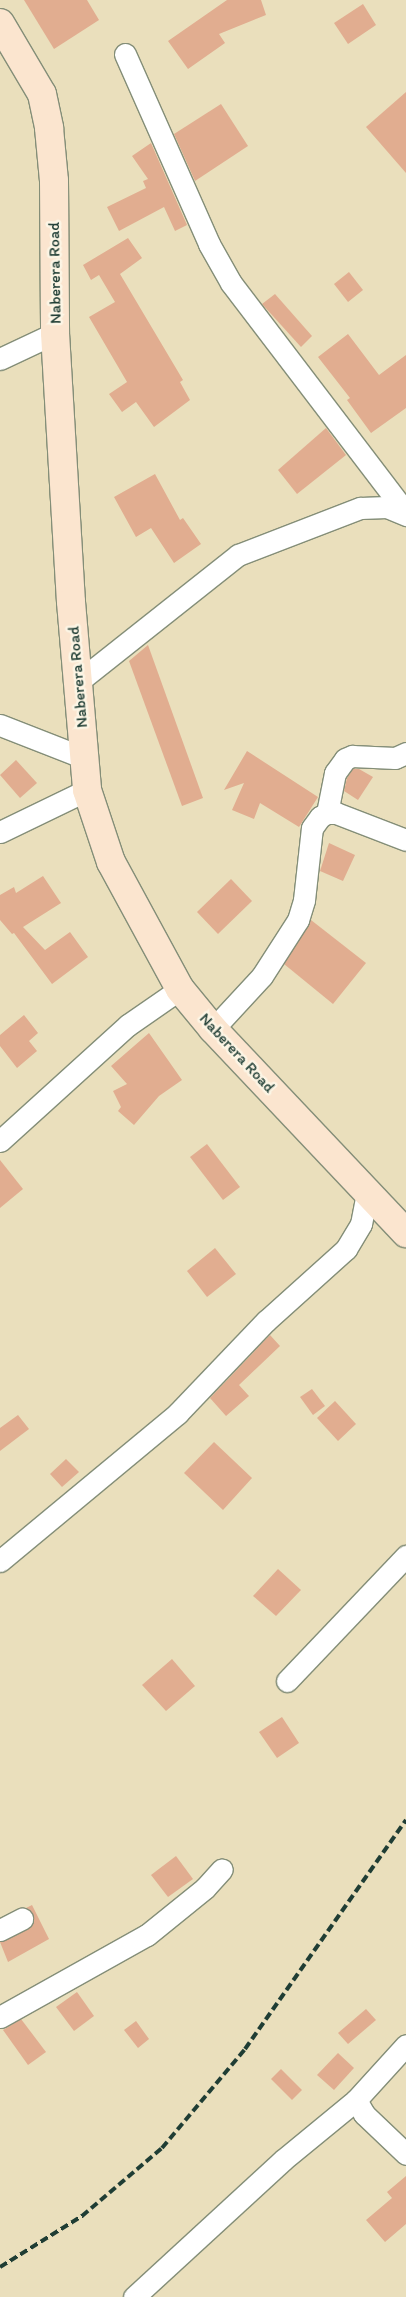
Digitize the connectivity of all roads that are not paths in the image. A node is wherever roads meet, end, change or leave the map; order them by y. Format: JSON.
{"nodes":[{"id":1,"x":0,"y":23,"type":"edge"},
{"id":2,"x":125,"y":54,"type":"dead end"},
{"id":3,"x":55,"y":333,"type":"junction"},
{"id":4,"x":0,"y":358,"type":"edge"},
{"id":5,"x":406,"y":514,"type":"edge"},
{"id":6,"x":79,"y":681,"type":"junction"},
{"id":7,"x":0,"y":725,"type":"edge"},
{"id":8,"x":406,"y":753,"type":"edge"},
{"id":9,"x":84,"y":758,"type":"junction"},
{"id":10,"x":87,"y":790,"type":"junction"},
{"id":11,"x":327,"y":812,"type":"junction"},
{"id":12,"x":0,"y":832,"type":"edge"},
{"id":13,"x":406,"y":840,"type":"edge"},
{"id":14,"x":180,"y":989,"type":"junction"},
{"id":15,"x":213,"y":1029,"type":"junction"},
{"id":16,"x":0,"y":1140,"type":"edge"},
{"id":17,"x":367,"y":1194,"type":"junction"},
{"id":18,"x":406,"y":1233,"type":"edge"},
{"id":19,"x":406,"y":1556,"type":"edge"},
{"id":20,"x":0,"y":1560,"type":"edge"},
{"id":21,"x":287,"y":1681,"type":"dead end"},
{"id":22,"x":222,"y":1869,"type":"dead end"},
{"id":23,"x":22,"y":1919,"type":"dead end"},
{"id":24,"x":0,"y":1930,"type":"edge"},
{"id":25,"x":0,"y":2017,"type":"edge"},
{"id":26,"x":406,"y":2045,"type":"edge"},
{"id":27,"x":356,"y":2100,"type":"junction"},
{"id":28,"x":406,"y":2154,"type":"edge"},
{"id":29,"x":134,"y":2297,"type":"edge"}],
"edges":[{"from":1,"to":3,"type":"street","name":"Naberera Road"},
{"from":2,"to":5,"type":"street"},
{"from":3,"to":4,"type":"street"},
{"from":3,"to":6,"type":"street","name":"Naberera Road"},
{"from":5,"to":6,"type":"street"},
{"from":6,"to":9,"type":"street","name":"Naberera Road"},
{"from":7,"to":9,"type":"street"},
{"from":8,"to":11,"type":"street"},
{"from":9,"to":10,"type":"street","name":"Naberera Road"},
{"from":10,"to":12,"type":"street"},
{"from":10,"to":14,"type":"street","name":"Naberera Road"},
{"from":11,"to":13,"type":"street"},
{"from":11,"to":15,"type":"street"},
{"from":14,"to":15,"type":"street","name":"Naberera Road"},
{"from":14,"to":16,"type":"street"},
{"from":15,"to":17,"type":"street","name":"Naberera Road"},
{"from":17,"to":18,"type":"street","name":"Naberera Road"},
{"from":17,"to":20,"type":"street"},
{"from":19,"to":21,"type":"street"},
{"from":22,"to":25,"type":"street"},
{"from":23,"to":24,"type":"street"},
{"from":26,"to":27,"type":"street"},
{"from":27,"to":28,"type":"street"},
{"from":27,"to":29,"type":"street"}]}
